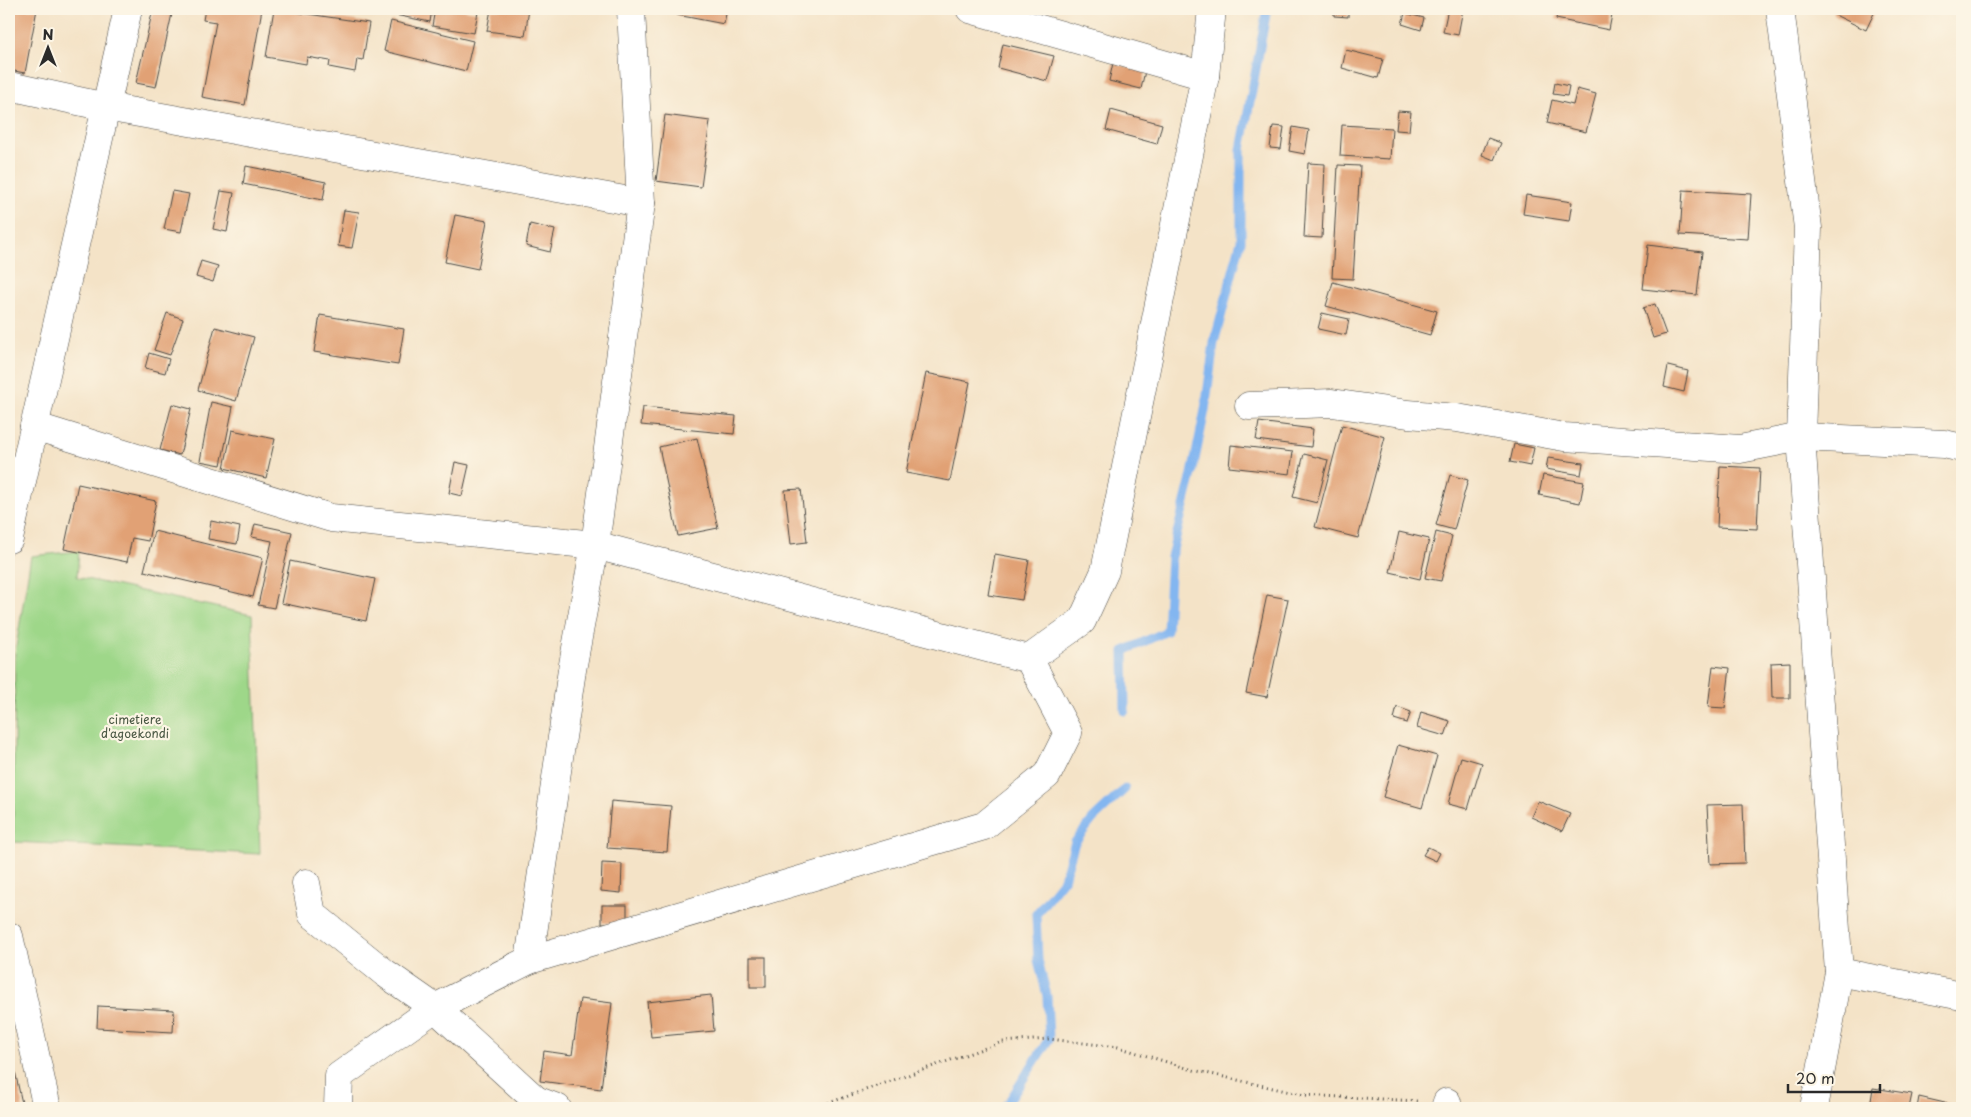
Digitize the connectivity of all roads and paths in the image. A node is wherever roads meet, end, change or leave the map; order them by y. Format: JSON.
{"nodes":[{"id":1,"x":128,"y":9,"type":"edge"},
{"id":2,"x":631,"y":9,"type":"edge"},
{"id":3,"x":970,"y":9,"type":"edge"},
{"id":4,"x":1212,"y":9,"type":"edge"},
{"id":5,"x":1780,"y":9,"type":"edge"},
{"id":6,"x":1205,"y":76,"type":"junction"},
{"id":7,"x":9,"y":86,"type":"edge"},
{"id":8,"x":106,"y":107,"type":"junction"},
{"id":9,"x":641,"y":204,"type":"junction"},
{"id":10,"x":1249,"y":406,"type":"dead end"},
{"id":11,"x":34,"y":426,"type":"junction"},
{"id":12,"x":1801,"y":437,"type":"junction"},
{"id":13,"x":1962,"y":448,"type":"edge"},
{"id":14,"x":9,"y":539,"type":"edge"},
{"id":15,"x":595,"y":545,"type":"junction"},
{"id":16,"x":1029,"y":658,"type":"junction"},
{"id":17,"x":306,"y":884,"type":"dead end"},
{"id":18,"x":9,"y":936,"type":"edge"},
{"id":19,"x":529,"y":960,"type":"junction"},
{"id":20,"x":1839,"y":972,"type":"junction"},
{"id":21,"x":1962,"y":996,"type":"edge"},
{"id":22,"x":435,"y":1008,"type":"junction"},
{"id":23,"x":1446,"y":1105,"type":"edge"},
{"id":24,"x":543,"y":1106,"type":"edge"},
{"id":25,"x":47,"y":1108,"type":"edge"},
{"id":26,"x":338,"y":1108,"type":"edge"},
{"id":27,"x":814,"y":1108,"type":"edge"},
{"id":28,"x":1814,"y":1108,"type":"edge"}],
"edges":[{"from":1,"to":8,"type":"street"},
{"from":2,"to":9,"type":"street"},
{"from":3,"to":6,"type":"street"},
{"from":4,"to":6,"type":"street"},
{"from":5,"to":12,"type":"street"},
{"from":6,"to":16,"type":"street"},
{"from":7,"to":8,"type":"street"},
{"from":8,"to":9,"type":"street"},
{"from":8,"to":11,"type":"street"},
{"from":9,"to":15,"type":"street"},
{"from":10,"to":12,"type":"street"},
{"from":11,"to":14,"type":"street"},
{"from":11,"to":15,"type":"street"},
{"from":12,"to":13,"type":"street"},
{"from":12,"to":20,"type":"street"},
{"from":15,"to":16,"type":"street"},
{"from":15,"to":19,"type":"street"},
{"from":16,"to":19,"type":"street"},
{"from":17,"to":22,"type":"street"},
{"from":18,"to":25,"type":"street"},
{"from":19,"to":22,"type":"street"},
{"from":20,"to":21,"type":"street"},
{"from":20,"to":28,"type":"street"},
{"from":22,"to":24,"type":"street"},
{"from":22,"to":26,"type":"street"},
{"from":23,"to":27,"type":"path"}]}
